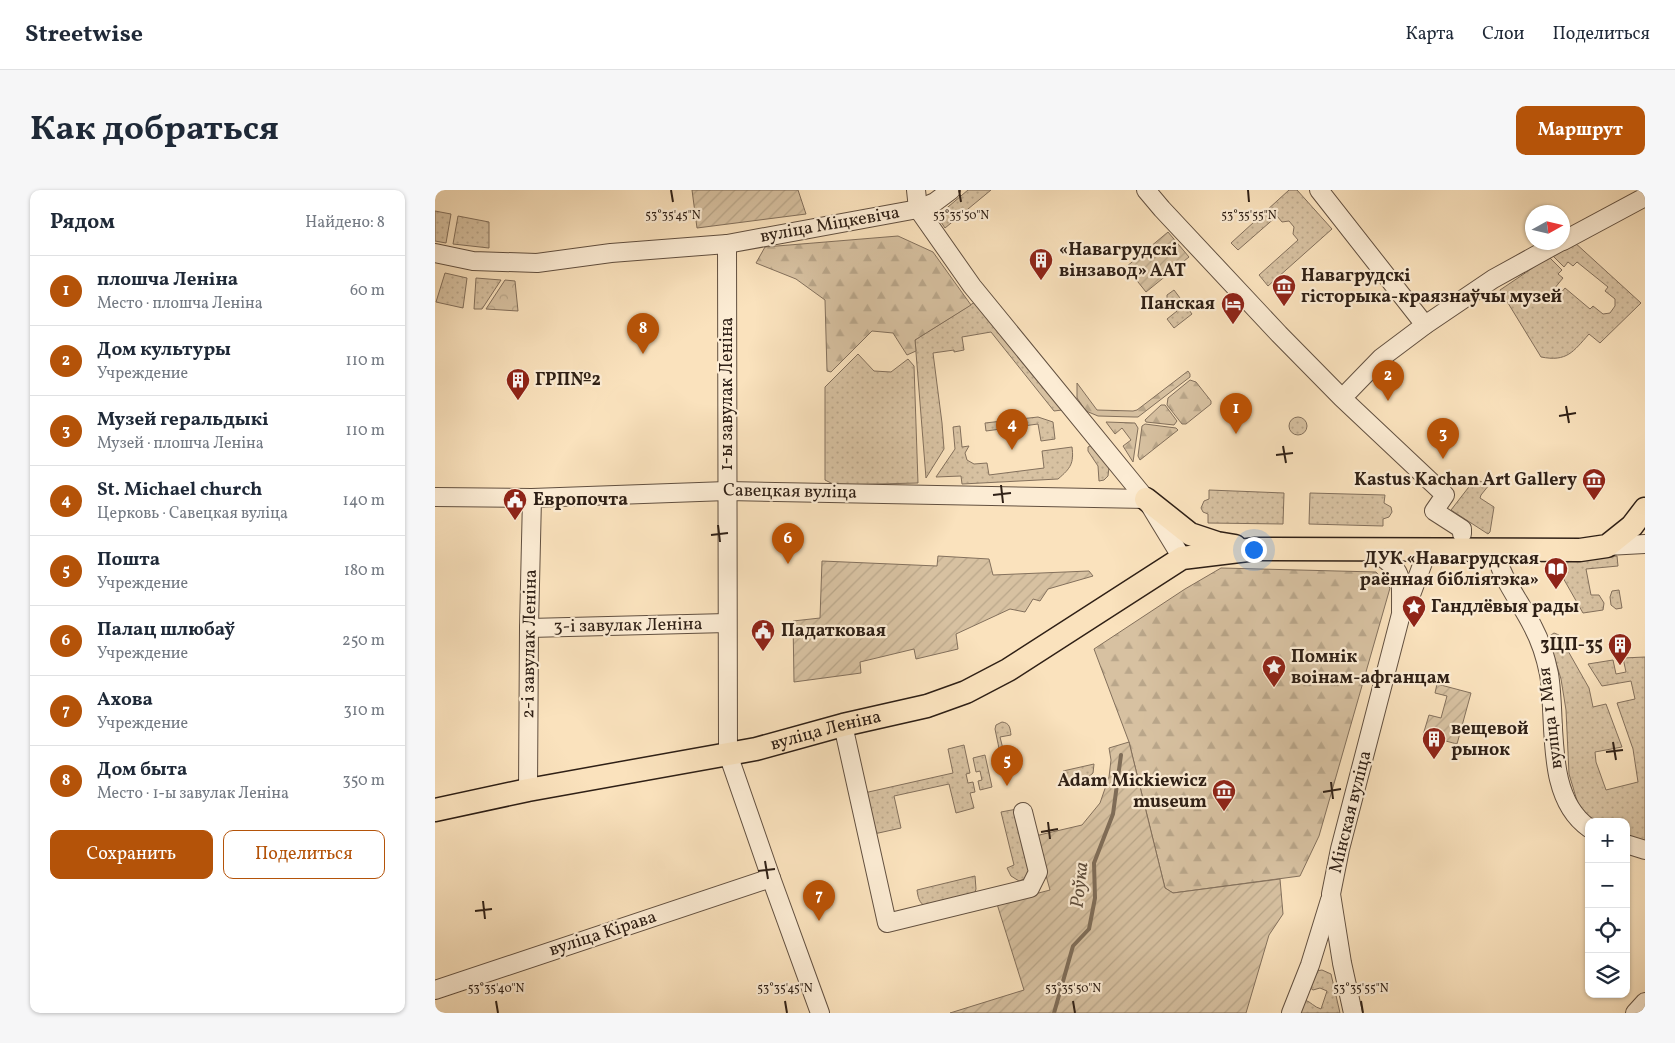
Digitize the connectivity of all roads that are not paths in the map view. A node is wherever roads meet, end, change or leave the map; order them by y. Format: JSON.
{"nodes":[{"id":1,"x":916,"y":190,"type":"edge"},
{"id":2,"x":951,"y":190,"type":"edge"},
{"id":3,"x":1146,"y":190,"type":"edge"},
{"id":4,"x":1326,"y":193,"type":"edge"},
{"id":5,"x":1645,"y":197,"type":"edge"},
{"id":6,"x":918,"y":209,"type":"junction"},
{"id":7,"x":1570,"y":237,"type":"edge"},
{"id":8,"x":727,"y":244,"type":"junction"},
{"id":9,"x":1546,"y":250,"type":"edge"},
{"id":10,"x":435,"y":253,"type":"edge"},
{"id":11,"x":1425,"y":325,"type":"junction"},
{"id":12,"x":1349,"y":391,"type":"dead end"},
{"id":13,"x":727,"y":491,"type":"junction"},
{"id":14,"x":435,"y":497,"type":"edge"},
{"id":15,"x":532,"y":498,"type":"junction"},
{"id":16,"x":1146,"y":499,"type":"junction"},
{"id":17,"x":1645,"y":509,"type":"edge"},
{"id":18,"x":1462,"y":534,"type":"dead end"},
{"id":19,"x":1645,"y":544,"type":"edge"},
{"id":20,"x":1607,"y":546,"type":"junction"},
{"id":21,"x":1256,"y":549,"type":"junction"},
{"id":22,"x":1428,"y":549,"type":"junction"},
{"id":23,"x":1371,"y":550,"type":"junction"},
{"id":24,"x":1495,"y":550,"type":"junction"},
{"id":25,"x":1181,"y":558,"type":"junction"},
{"id":26,"x":1401,"y":614,"type":"junction"},
{"id":27,"x":727,"y":624,"type":"junction"},
{"id":28,"x":529,"y":628,"type":"junction"},
{"id":29,"x":843,"y":725,"type":"junction"},
{"id":30,"x":729,"y":754,"type":"junction"},
{"id":31,"x":528,"y":790,"type":"junction"},
{"id":32,"x":435,"y":810,"type":"edge"},
{"id":33,"x":1023,"y":812,"type":"dead end"},
{"id":34,"x":1585,"y":825,"type":"edge"},
{"id":35,"x":1630,"y":845,"type":"edge"},
{"id":36,"x":1645,"y":850,"type":"edge"},
{"id":37,"x":771,"y":878,"type":"junction"},
{"id":38,"x":1331,"y":894,"type":"junction"},
{"id":39,"x":1342,"y":963,"type":"junction"},
{"id":40,"x":1310,"y":965,"type":"junction"},
{"id":41,"x":435,"y":990,"type":"edge"},
{"id":42,"x":1645,"y":1002,"type":"edge"},
{"id":43,"x":820,"y":1013,"type":"edge"},
{"id":44,"x":1291,"y":1013,"type":"edge"},
{"id":45,"x":1353,"y":1013,"type":"edge"},
{"id":46,"x":1635,"y":1013,"type":"edge"}],
"edges":[{"from":1,"to":6,"type":"street"},
{"from":2,"to":6,"type":"street"},
{"from":3,"to":18,"type":"street"},
{"from":4,"to":11,"type":"street"},
{"from":5,"to":7,"type":"street"},
{"from":6,"to":8,"type":"street","name":"вуліца Міцкевіча"},
{"from":6,"to":16,"type":"street","name":"вуліца Міцкевіча"},
{"from":8,"to":10,"type":"street","name":"вуліца Міцкевіча"},
{"from":8,"to":13,"type":"street","name":"1-ы завулак Леніна"},
{"from":9,"to":11,"type":"street"},
{"from":11,"to":12,"type":"street"},
{"from":13,"to":15,"type":"street","name":"Савецкая вуліца"},
{"from":13,"to":16,"type":"street","name":"Савецкая вуліца"},
{"from":13,"to":27,"type":"street","name":"1-ы завулак Леніна"},
{"from":14,"to":15,"type":"street","name":"Савецкая вуліца"},
{"from":15,"to":28,"type":"street","name":"2-і завулак Леніна"},
{"from":16,"to":21,"type":"main road"},
{"from":16,"to":25,"type":"street"},
{"from":17,"to":20,"type":"main road"},
{"from":19,"to":20,"type":"street"},
{"from":20,"to":24,"type":"main road","name":"вуліца Леніна"},
{"from":21,"to":23,"type":"main road","name":"вуліца Леніна"},
{"from":21,"to":25,"type":"main road","name":"вуліца Леніна"},
{"from":22,"to":23,"type":"main road","name":"вуліца Леніна"},
{"from":22,"to":24,"type":"main road","name":"вуліца Леніна"},
{"from":22,"to":26,"type":"street","name":"Мінская вуліца"},
{"from":23,"to":26,"type":"street","name":"Мінская вуліца"},
{"from":24,"to":34,"type":"street","name":"вуліца 1 Мая"},
{"from":25,"to":29,"type":"main road","name":"вуліца Леніна"},
{"from":26,"to":38,"type":"street","name":"Мінская вуліца"},
{"from":27,"to":28,"type":"street","name":"3-і завулак Леніна"},
{"from":27,"to":30,"type":"street","name":"1-ы завулак Леніна"},
{"from":28,"to":31,"type":"street","name":"2-і завулак Леніна"},
{"from":29,"to":30,"type":"main road","name":"вуліца Леніна"},
{"from":29,"to":33,"type":"street"},
{"from":30,"to":31,"type":"main road","name":"вуліца Леніна"},
{"from":30,"to":37,"type":"street","name":"1-ы завулак Леніна"},
{"from":31,"to":32,"type":"main road","name":"вуліца Леніна"},
{"from":35,"to":36,"type":"street"},
{"from":37,"to":41,"type":"street","name":"вуліца Кірава"},
{"from":37,"to":43,"type":"street","name":"1-ы завулак Леніна"},
{"from":38,"to":39,"type":"street","name":"Мінская вуліца"},
{"from":38,"to":40,"type":"street"},
{"from":39,"to":40,"type":"street"},
{"from":39,"to":45,"type":"street","name":"Мінская вуліца"},
{"from":40,"to":44,"type":"street"},
{"from":42,"to":46,"type":"street"}]}
